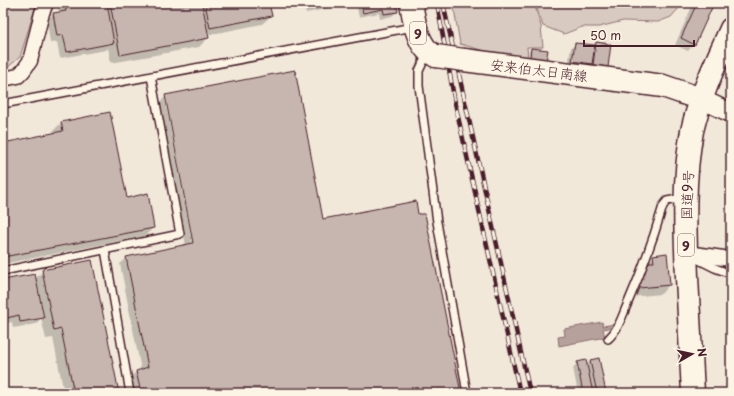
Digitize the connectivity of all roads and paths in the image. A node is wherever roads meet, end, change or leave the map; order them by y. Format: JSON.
{"nodes":[{"id":1,"x":46,"y":3,"type":"edge"},
{"id":2,"x":411,"y":3,"type":"edge"},
{"id":3,"x":415,"y":26,"type":"junction"},
{"id":4,"x":731,"y":29,"type":"edge"},
{"id":5,"x":432,"y":54,"type":"junction"},
{"id":6,"x":151,"y":76,"type":"junction"},
{"id":7,"x":3,"y":79,"type":"edge"},
{"id":8,"x":701,"y":99,"type":"junction"},
{"id":9,"x":3,"y":104,"type":"edge"},
{"id":10,"x":731,"y":113,"type":"edge"},
{"id":11,"x":685,"y":198,"type":"junction"},
{"id":12,"x":105,"y":250,"type":"junction"},
{"id":13,"x":686,"y":253,"type":"junction"},
{"id":14,"x":731,"y":260,"type":"edge"},
{"id":15,"x":3,"y":271,"type":"edge"},
{"id":16,"x":731,"y":274,"type":"edge"},
{"id":17,"x":608,"y":340,"type":"dead end"},
{"id":18,"x":130,"y":393,"type":"edge"},
{"id":19,"x":467,"y":393,"type":"edge"},
{"id":20,"x":693,"y":393,"type":"edge"}],
"edges":[{"from":1,"to":7,"type":"street"},
{"from":2,"to":3,"type":"main road","number":"9"},
{"from":3,"to":5,"type":"main road","number":"9"},
{"from":3,"to":6,"type":"lane"},
{"from":4,"to":8,"type":"main road","name":"国道9号","number":"9"},
{"from":5,"to":8,"type":"main road","name":"安来伯太日南線","number":"9","bridge":true},
{"from":5,"to":19,"type":"lane"},
{"from":6,"to":9,"type":"lane"},
{"from":6,"to":12,"type":"lane"},
{"from":8,"to":10,"type":"street"},
{"from":8,"to":11,"type":"main road","name":"国道9号","number":"9"},
{"from":11,"to":13,"type":"main road","name":"国道9号","number":"9"},
{"from":11,"to":17,"type":"lane"},
{"from":12,"to":15,"type":"lane"},
{"from":12,"to":18,"type":"lane"},
{"from":13,"to":14,"type":"street"},
{"from":13,"to":16,"type":"lane"},
{"from":13,"to":20,"type":"main road","name":"国道9号","number":"9"}]}
